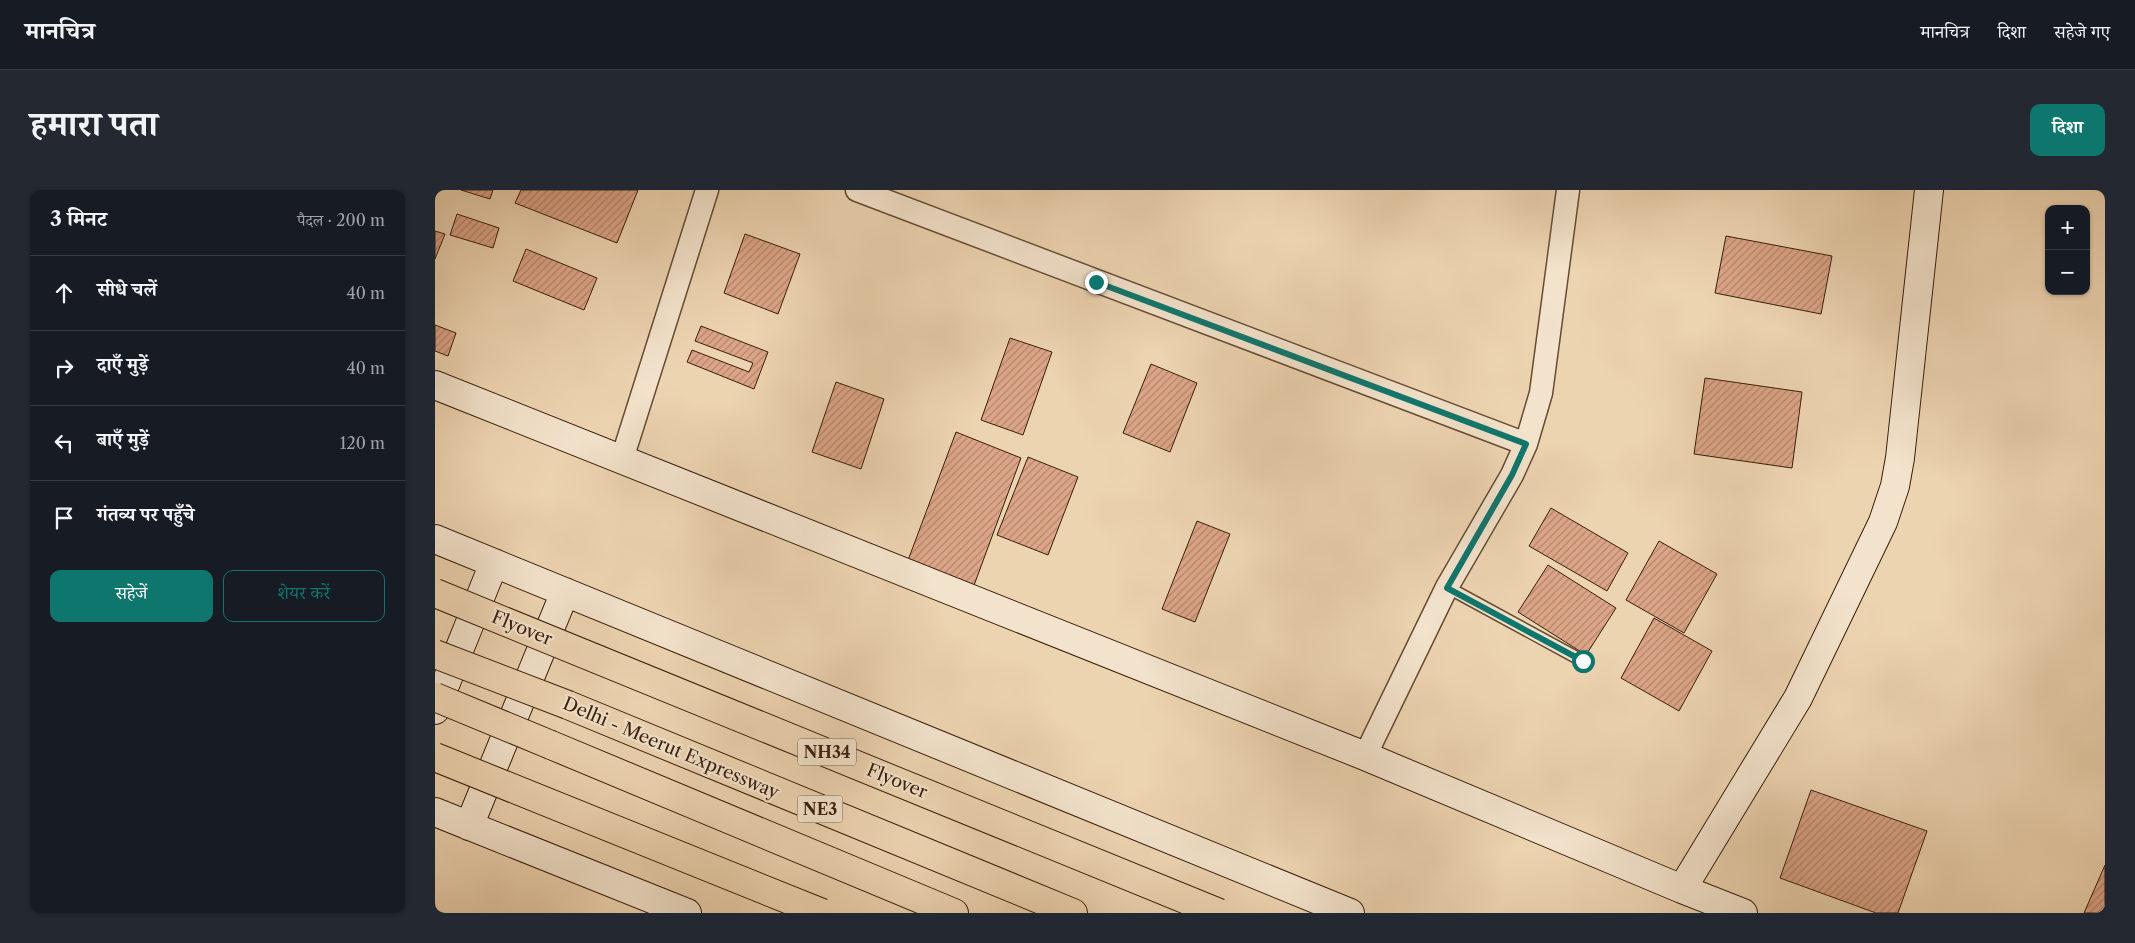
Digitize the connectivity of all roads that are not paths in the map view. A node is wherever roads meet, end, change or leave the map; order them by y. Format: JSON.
{"nodes":[{"id":1,"x":707,"y":190,"type":"edge"},
{"id":2,"x":857,"y":190,"type":"edge"},
{"id":3,"x":1568,"y":190,"type":"edge"},
{"id":4,"x":1929,"y":190,"type":"edge"},
{"id":5,"x":435,"y":385,"type":"edge"},
{"id":6,"x":1526,"y":444,"type":"junction"},
{"id":7,"x":622,"y":459,"type":"junction"},
{"id":8,"x":435,"y":539,"type":"edge"},
{"id":9,"x":494,"y":563,"type":"junction"},
{"id":10,"x":1447,"y":588,"type":"junction"},
{"id":11,"x":565,"y":592,"type":"junction"},
{"id":12,"x":435,"y":593,"type":"edge"},
{"id":13,"x":435,"y":654,"type":"edge"},
{"id":14,"x":1583,"y":661,"type":"dead end"},
{"id":15,"x":435,"y":697,"type":"edge"},
{"id":16,"x":435,"y":710,"type":"edge"},
{"id":17,"x":1365,"y":756,"type":"junction"},
{"id":18,"x":435,"y":757,"type":"edge"},
{"id":19,"x":435,"y":812,"type":"edge"},
{"id":20,"x":469,"y":826,"type":"junction"},
{"id":21,"x":1682,"y":889,"type":"junction"},
{"id":22,"x":687,"y":913,"type":"edge"},
{"id":23,"x":822,"y":913,"type":"edge"},
{"id":24,"x":955,"y":913,"type":"edge"},
{"id":25,"x":1073,"y":913,"type":"edge"},
{"id":26,"x":1219,"y":913,"type":"edge"},
{"id":27,"x":1350,"y":913,"type":"edge"},
{"id":28,"x":1743,"y":913,"type":"edge"}],
"edges":[{"from":1,"to":7,"type":"street"},
{"from":2,"to":6,"type":"street"},
{"from":3,"to":6,"type":"street"},
{"from":4,"to":21,"type":"street"},
{"from":5,"to":7,"type":"street"},
{"from":6,"to":10,"type":"street"},
{"from":7,"to":17,"type":"street"},
{"from":8,"to":9,"type":"street"},
{"from":9,"to":11,"type":"street"},
{"from":9,"to":16,"type":"street"},
{"from":10,"to":14,"type":"lane"},
{"from":10,"to":17,"type":"street"},
{"from":11,"to":20,"type":"street"},
{"from":11,"to":27,"type":"street"},
{"from":12,"to":26,"type":"highway","name":"Flyover","number":"NH34","bridge":true},
{"from":13,"to":25,"type":"highway","name":"Delhi - Meerut Expressway","number":"NE3","bridge":true},
{"from":15,"to":24,"type":"highway","number":"NE3","bridge":true},
{"from":17,"to":21,"type":"street"},
{"from":18,"to":23,"type":"highway","bridge":true},
{"from":19,"to":20,"type":"street"},
{"from":20,"to":22,"type":"street"},
{"from":21,"to":28,"type":"street"}]}
